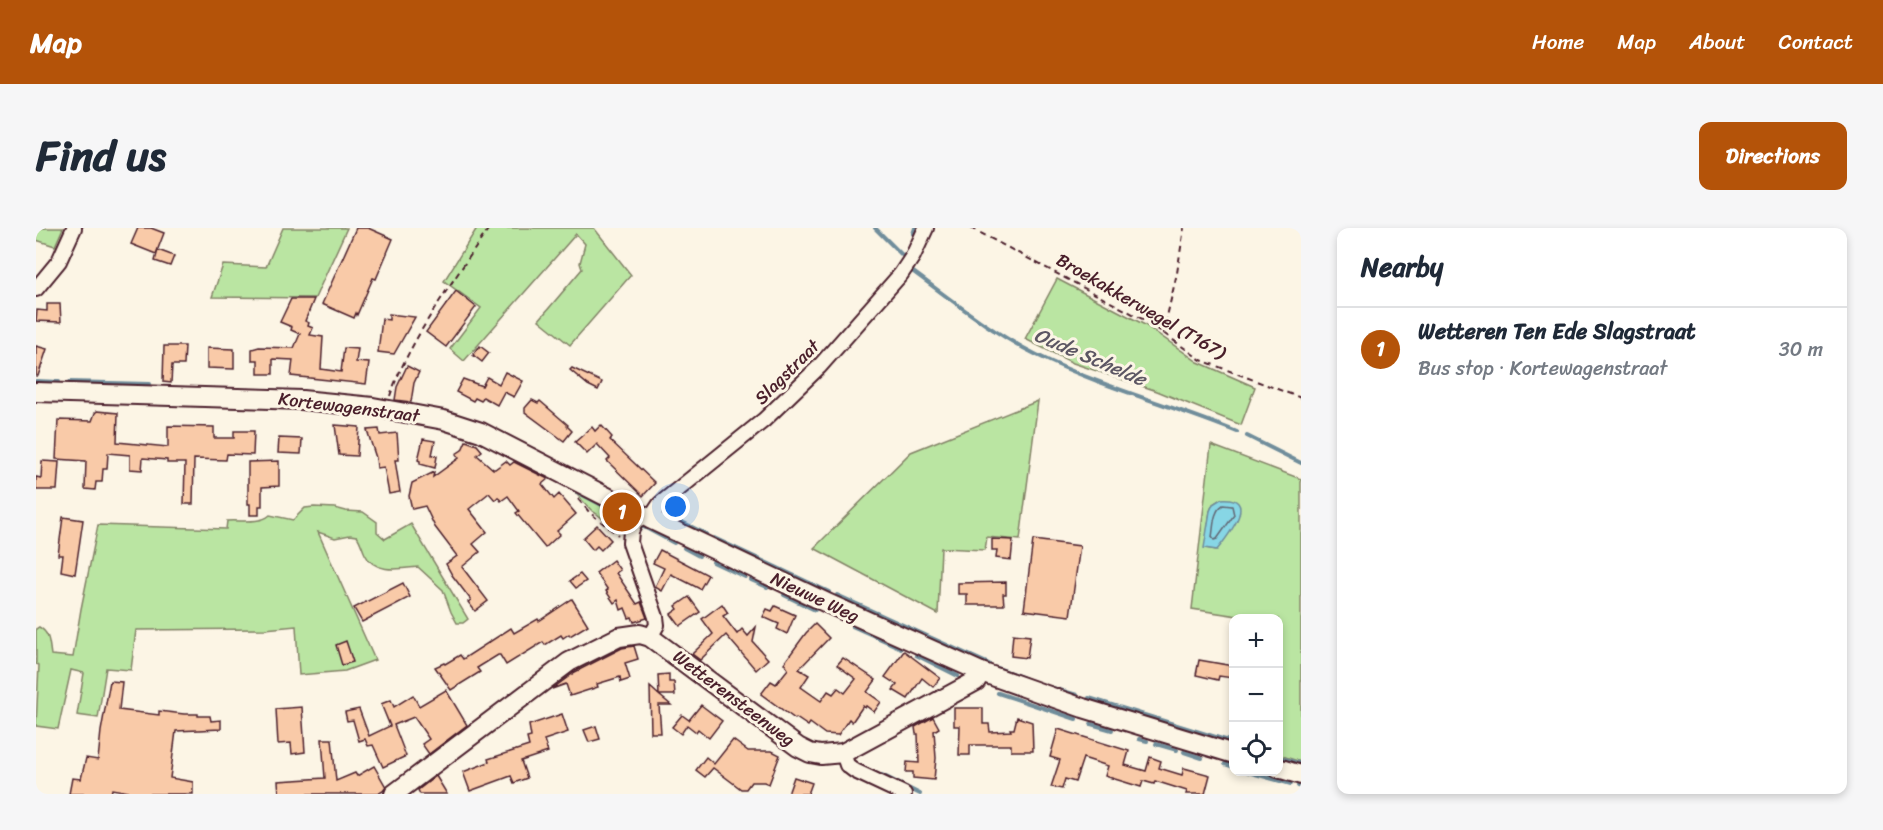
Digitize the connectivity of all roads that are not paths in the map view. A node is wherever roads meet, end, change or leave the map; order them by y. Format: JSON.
{"nodes":[{"id":1,"x":74,"y":228,"type":"edge"},
{"id":2,"x":926,"y":228,"type":"edge"},
{"id":3,"x":36,"y":289,"type":"edge"},
{"id":4,"x":36,"y":392,"type":"edge"},
{"id":5,"x":645,"y":516,"type":"junction"},
{"id":6,"x":650,"y":637,"type":"junction"},
{"id":7,"x":981,"y":672,"type":"junction"},
{"id":8,"x":843,"y":753,"type":"junction"},
{"id":9,"x":1229,"y":753,"type":"edge"},
{"id":10,"x":1283,"y":770,"type":"edge"},
{"id":11,"x":1301,"y":775,"type":"edge"},
{"id":12,"x":394,"y":794,"type":"edge"},
{"id":13,"x":904,"y":794,"type":"edge"}],
"edges":[{"from":1,"to":3,"type":"street"},
{"from":2,"to":5,"type":"street","name":"Slagstraat"},
{"from":4,"to":5,"type":"street","name":"Kortewagenstraat"},
{"from":5,"to":6,"type":"street"},
{"from":5,"to":7,"type":"street","name":"Nieuwe Weg"},
{"from":6,"to":8,"type":"street","name":"Wetterensteenweg"},
{"from":6,"to":12,"type":"street"},
{"from":7,"to":8,"type":"street","name":"Wetterensteenweg"},
{"from":7,"to":9,"type":"street"},
{"from":8,"to":13,"type":"street"},
{"from":10,"to":11,"type":"street"}]}
